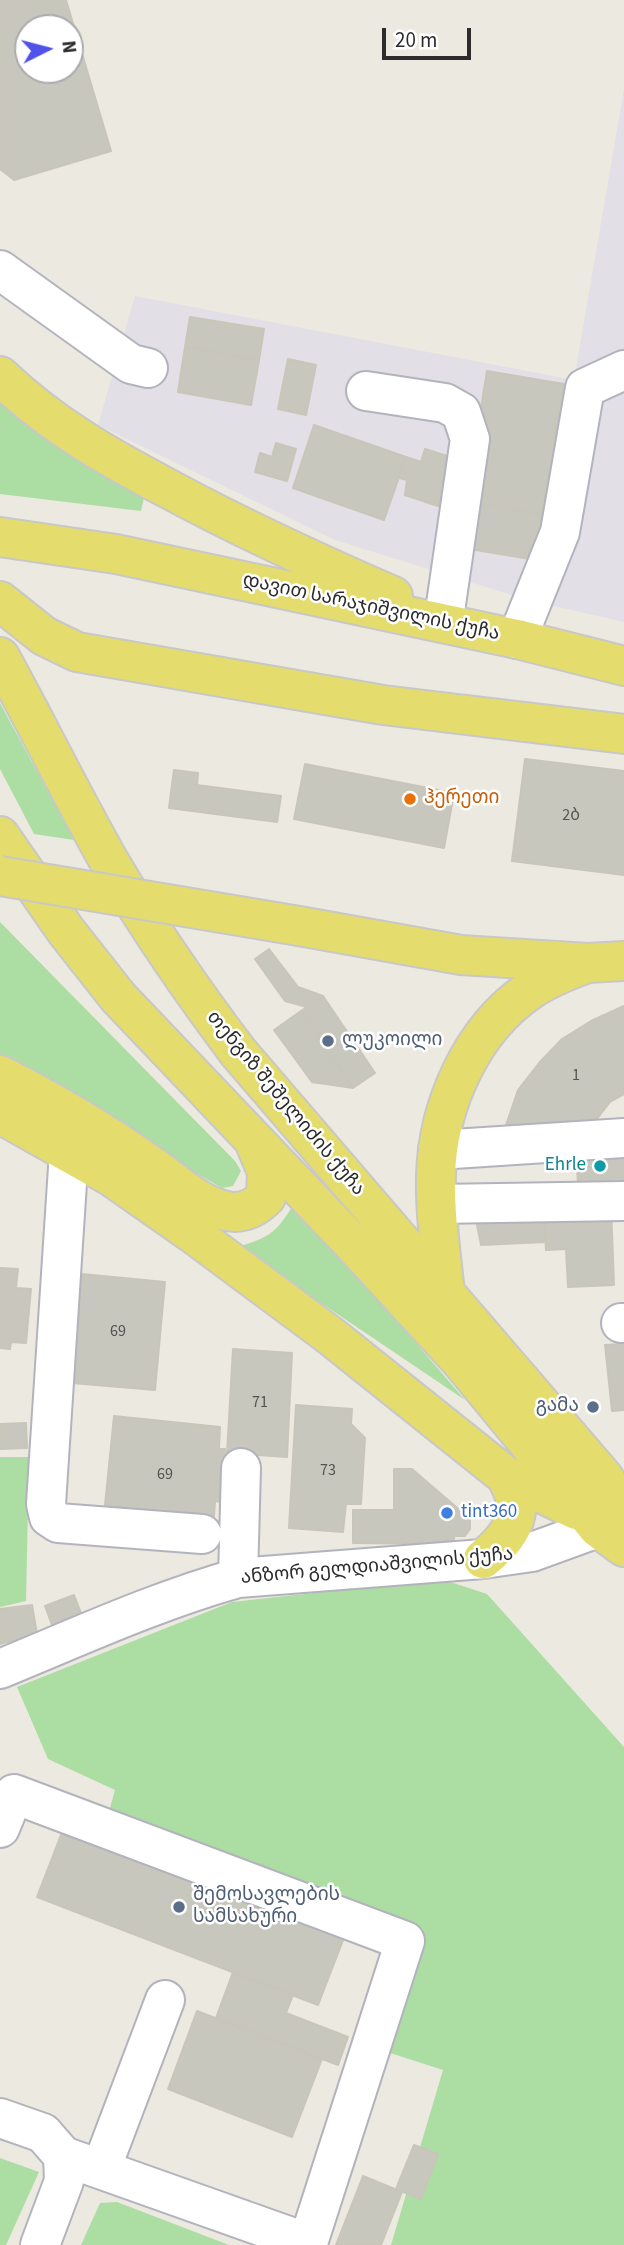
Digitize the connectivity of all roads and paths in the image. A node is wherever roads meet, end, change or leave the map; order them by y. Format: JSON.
{"nodes":[{"id":1,"x":0,"y":270,"type":"edge"},
{"id":2,"x":148,"y":368,"type":"dead end"},
{"id":3,"x":624,"y":370,"type":"edge"},
{"id":4,"x":0,"y":376,"type":"edge"},
{"id":5,"x":366,"y":391,"type":"dead end"},
{"id":6,"x":0,"y":537,"type":"edge"},
{"id":7,"x":0,"y":601,"type":"edge"},
{"id":8,"x":458,"y":624,"type":"junction"},
{"id":9,"x":517,"y":639,"type":"junction"},
{"id":10,"x":0,"y":657,"type":"edge"},
{"id":11,"x":624,"y":666,"type":"edge"},
{"id":12,"x":624,"y":734,"type":"edge"},
{"id":13,"x":0,"y":836,"type":"edge"},
{"id":14,"x":0,"y":876,"type":"edge"},
{"id":15,"x":606,"y":962,"type":"edge"},
{"id":16,"x":0,"y":1075,"type":"edge"},
{"id":17,"x":0,"y":1114,"type":"edge"},
{"id":18,"x":253,"y":1138,"type":"junction"},
{"id":19,"x":624,"y":1138,"type":"edge"},
{"id":20,"x":438,"y":1150,"type":"junction"},
{"id":21,"x":69,"y":1152,"type":"junction"},
{"id":22,"x":624,"y":1201,"type":"edge"},
{"id":23,"x":437,"y":1203,"type":"junction"},
{"id":24,"x":445,"y":1293,"type":"junction"},
{"id":25,"x":241,"y":1468,"type":"dead end"},
{"id":26,"x":506,"y":1476,"type":"junction"},
{"id":27,"x":608,"y":1526,"type":"edge"},
{"id":28,"x":202,"y":1534,"type":"dead end"},
{"id":29,"x":483,"y":1559,"type":"junction"},
{"id":30,"x":238,"y":1578,"type":"junction"},
{"id":31,"x":0,"y":1669,"type":"edge"},
{"id":32,"x":0,"y":1828,"type":"edge"},
{"id":33,"x":165,"y":2000,"type":"dead end"},
{"id":34,"x":0,"y":2118,"type":"edge"},
{"id":35,"x":64,"y":2156,"type":"junction"},
{"id":36,"x":101,"y":2169,"type":"junction"},
{"id":37,"x":40,"y":2245,"type":"edge"}],
"edges":[{"from":1,"to":2,"type":"street"},
{"from":3,"to":9,"type":"street"},
{"from":4,"to":8,"type":"main road"},
{"from":5,"to":8,"type":"street"},
{"from":6,"to":8,"type":"main road","name":"დავით სარაჯიშვილის ქუჩა"},
{"from":7,"to":12,"type":"main road"},
{"from":8,"to":9,"type":"main road","name":"დავით სარაჯიშვილის ქუჩა"},
{"from":9,"to":11,"type":"main road","name":"დავით სარაჯიშვილის ქუჩა"},
{"from":10,"to":24,"type":"main road","name":"თენგიზ შეშელიძის ქუჩა"},
{"from":13,"to":18,"type":"main road","name":"თენგიზ შეშელიძის ქუჩა"},
{"from":14,"to":15,"type":"main road","bridge":true},
{"from":15,"to":20,"type":"main road"},
{"from":16,"to":18,"type":"main road"},
{"from":17,"to":21,"type":"main road"},
{"from":18,"to":27,"type":"main road","name":"თენგიზ შეშელიძის ქუჩა"},
{"from":19,"to":20,"type":"street"},
{"from":20,"to":23,"type":"main road"},
{"from":21,"to":26,"type":"main road"},
{"from":21,"to":28,"type":"street"},
{"from":22,"to":23,"type":"street"},
{"from":23,"to":24,"type":"main road"},
{"from":24,"to":27,"type":"main road","name":"თენგიზ შეშელიძის ქუჩა"},
{"from":25,"to":30,"type":"street"},
{"from":26,"to":27,"type":"main road"},
{"from":26,"to":29,"type":"main road"},
{"from":27,"to":29,"type":"street","name":"ანზორ გელდიაშვილის ქუჩა"},
{"from":29,"to":30,"type":"street","name":"ანზორ გელდიაშვილის ქუჩა"},
{"from":30,"to":31,"type":"street","name":"ანზორ გელდიაშვილის ქუჩა"},
{"from":32,"to":36,"type":"street"},
{"from":33,"to":36,"type":"street"},
{"from":34,"to":35,"type":"street"},
{"from":35,"to":36,"type":"street"},
{"from":35,"to":37,"type":"street"}]}
